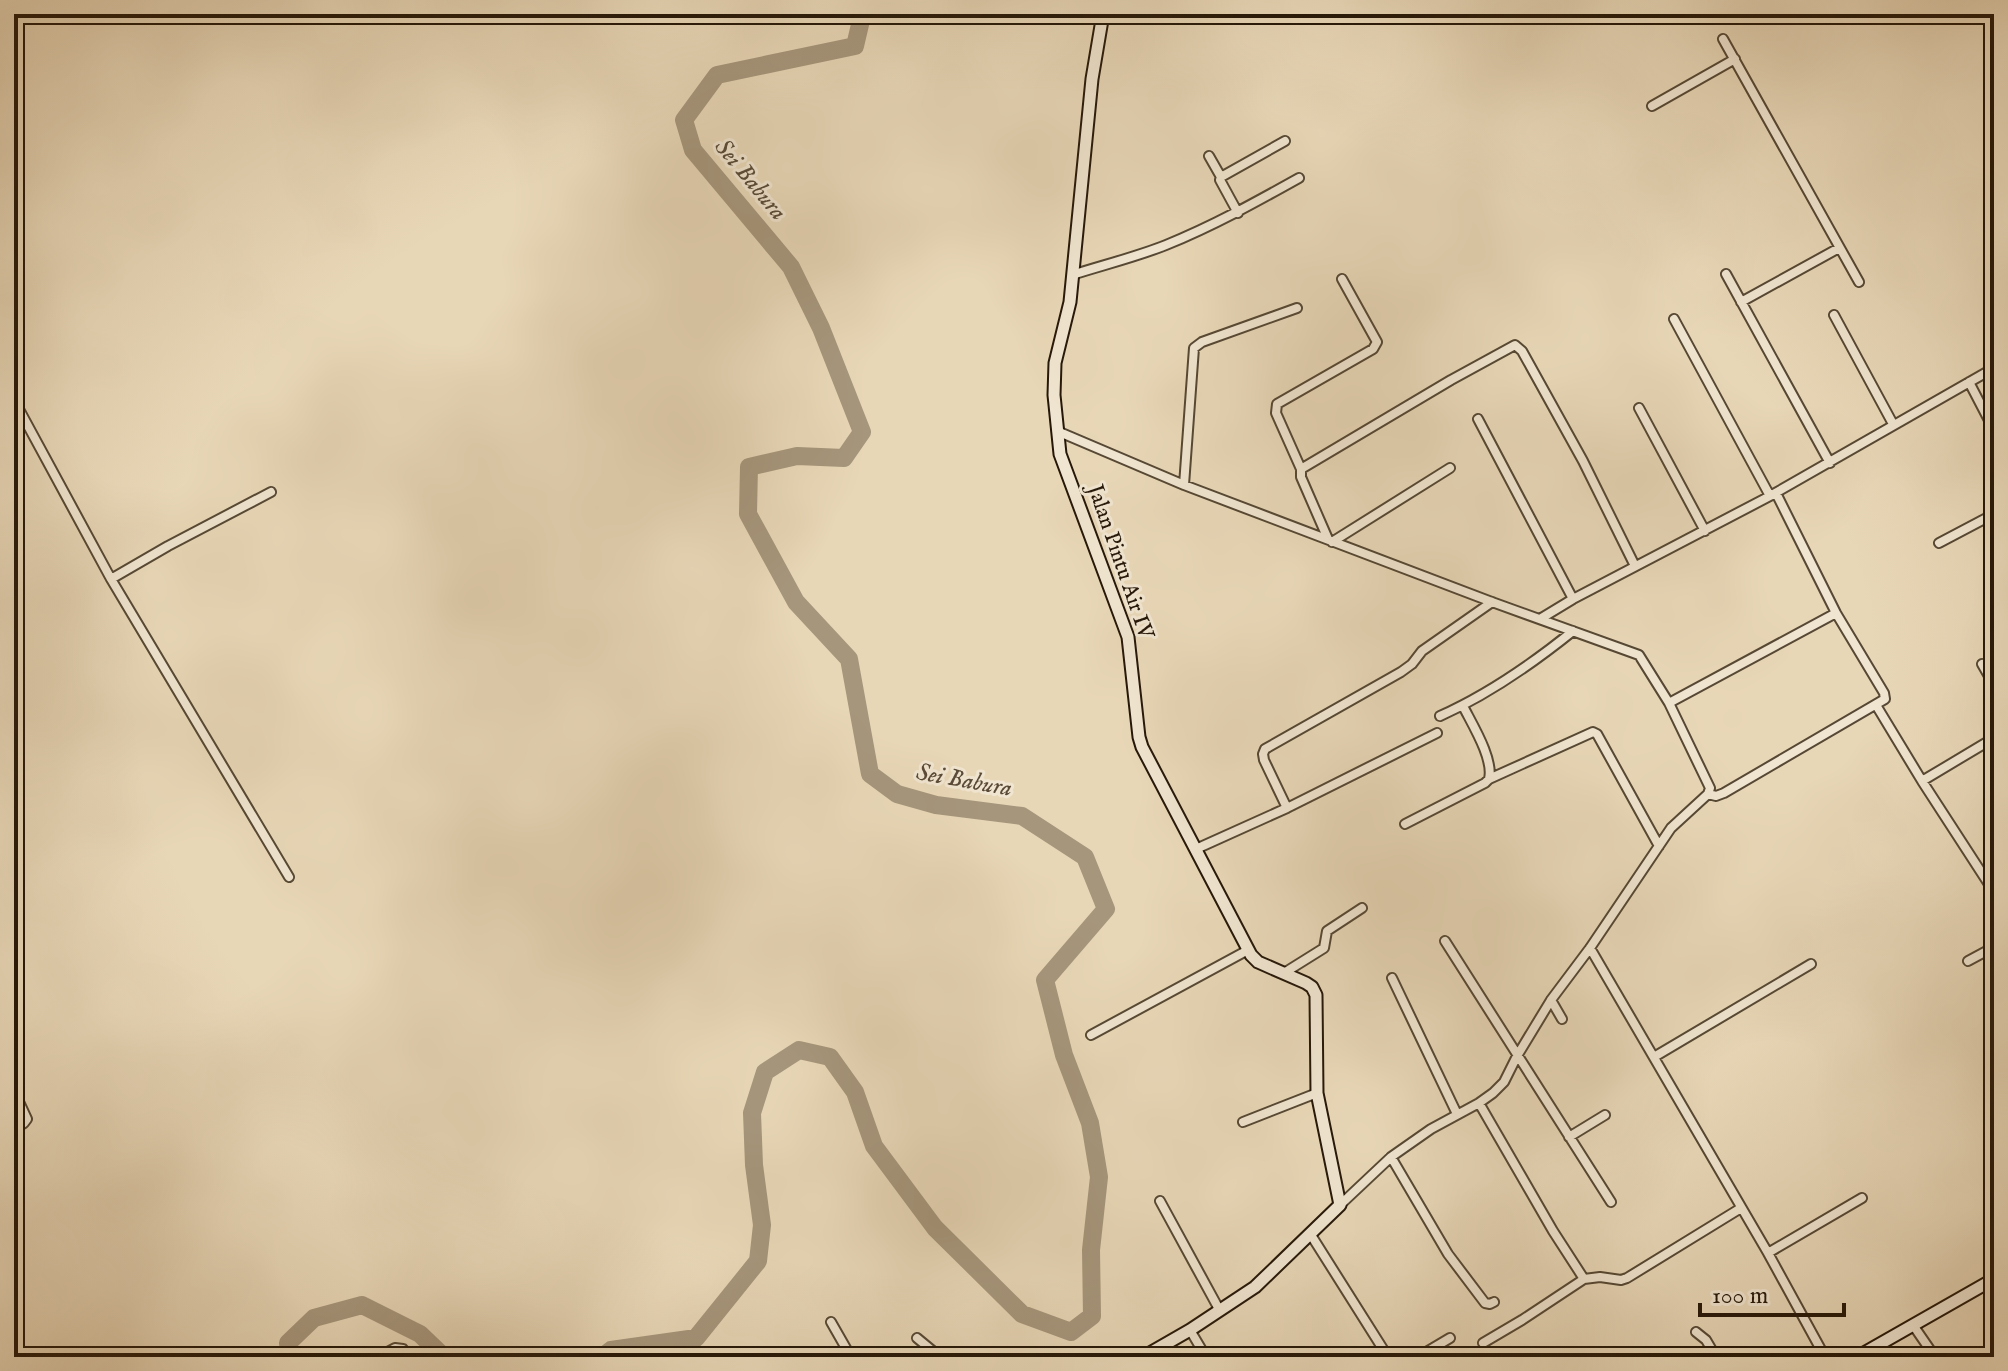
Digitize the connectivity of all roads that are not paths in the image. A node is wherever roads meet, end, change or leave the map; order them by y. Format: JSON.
{"nodes":[{"id":1,"x":1103,"y":14,"type":"edge"},
{"id":2,"x":1723,"y":39,"type":"dead end"},
{"id":3,"x":1735,"y":59,"type":"junction"},
{"id":4,"x":1652,"y":106,"type":"dead end"},
{"id":5,"x":1285,"y":141,"type":"dead end"},
{"id":6,"x":1209,"y":156,"type":"dead end"},
{"id":7,"x":1221,"y":177,"type":"junction"},
{"id":8,"x":1299,"y":178,"type":"dead end"},
{"id":9,"x":1238,"y":213,"type":"junction"},
{"id":10,"x":1839,"y":248,"type":"junction"},
{"id":11,"x":1726,"y":274,"type":"dead end"},
{"id":12,"x":1072,"y":275,"type":"junction"},
{"id":13,"x":1342,"y":279,"type":"dead end"},
{"id":14,"x":1859,"y":282,"type":"dead end"},
{"id":15,"x":1741,"y":302,"type":"junction"},
{"id":16,"x":1297,"y":308,"type":"dead end"},
{"id":17,"x":1834,"y":315,"type":"dead end"},
{"id":18,"x":1674,"y":319,"type":"dead end"},
{"id":19,"x":1994,"y":368,"type":"edge"},
{"id":20,"x":1969,"y":382,"type":"junction"},
{"id":21,"x":14,"y":400,"type":"edge"},
{"id":22,"x":1639,"y":408,"type":"dead end"},
{"id":23,"x":1478,"y":419,"type":"dead end"},
{"id":24,"x":1893,"y":424,"type":"junction"},
{"id":25,"x":1994,"y":430,"type":"edge"},
{"id":26,"x":1057,"y":431,"type":"junction"},
{"id":27,"x":1830,"y":463,"type":"junction"},
{"id":28,"x":1450,"y":468,"type":"dead end"},
{"id":29,"x":1301,"y":469,"type":"junction"},
{"id":30,"x":1184,"y":485,"type":"junction"},
{"id":31,"x":271,"y":492,"type":"dead end"},
{"id":32,"x":1773,"y":494,"type":"junction"},
{"id":33,"x":1994,"y":514,"type":"edge"},
{"id":34,"x":1705,"y":531,"type":"junction"},
{"id":35,"x":1330,"y":541,"type":"junction"},
{"id":36,"x":1939,"y":543,"type":"dead end"},
{"id":37,"x":1635,"y":566,"type":"junction"},
{"id":38,"x":111,"y":579,"type":"junction"},
{"id":39,"x":1573,"y":599,"type":"junction"},
{"id":40,"x":1492,"y":602,"type":"junction"},
{"id":41,"x":1836,"y":613,"type":"junction"},
{"id":42,"x":1540,"y":619,"type":"junction"},
{"id":43,"x":1573,"y":631,"type":"junction"},
{"id":44,"x":1982,"y":664,"type":"dead end"},
{"id":45,"x":1994,"y":685,"type":"edge"},
{"id":46,"x":1669,"y":703,"type":"junction"},
{"id":47,"x":1876,"y":705,"type":"junction"},
{"id":48,"x":1463,"y":706,"type":"junction"},
{"id":49,"x":1440,"y":716,"type":"dead end"},
{"id":50,"x":1437,"y":733,"type":"dead end"},
{"id":51,"x":1994,"y":738,"type":"edge"},
{"id":52,"x":1489,"y":779,"type":"junction"},
{"id":53,"x":1922,"y":781,"type":"junction"},
{"id":54,"x":1708,"y":794,"type":"junction"},
{"id":55,"x":1287,"y":808,"type":"junction"},
{"id":56,"x":1405,"y":824,"type":"dead end"},
{"id":57,"x":1659,"y":846,"type":"junction"},
{"id":58,"x":1196,"y":849,"type":"junction"},
{"id":59,"x":289,"y":877,"type":"dead end"},
{"id":60,"x":1994,"y":892,"type":"edge"},
{"id":61,"x":1362,"y":908,"type":"dead end"},
{"id":62,"x":1445,"y":941,"type":"dead end"},
{"id":63,"x":1994,"y":947,"type":"edge"},
{"id":64,"x":1590,"y":948,"type":"junction"},
{"id":65,"x":1248,"y":950,"type":"junction"},
{"id":66,"x":1968,"y":961,"type":"dead end"},
{"id":67,"x":1811,"y":964,"type":"dead end"},
{"id":68,"x":1284,"y":973,"type":"junction"},
{"id":69,"x":1392,"y":978,"type":"dead end"},
{"id":70,"x":1551,"y":1000,"type":"junction"},
{"id":71,"x":1562,"y":1019,"type":"dead end"},
{"id":72,"x":1091,"y":1035,"type":"dead end"},
{"id":73,"x":1517,"y":1056,"type":"junction"},
{"id":74,"x":1654,"y":1057,"type":"junction"},
{"id":75,"x":14,"y":1091,"type":"edge"},
{"id":76,"x":1317,"y":1093,"type":"junction"},
{"id":77,"x":1479,"y":1103,"type":"junction"},
{"id":78,"x":1457,"y":1114,"type":"junction"},
{"id":79,"x":1605,"y":1115,"type":"dead end"},
{"id":80,"x":1243,"y":1122,"type":"dead end"},
{"id":81,"x":14,"y":1129,"type":"edge"},
{"id":82,"x":1569,"y":1137,"type":"junction"},
{"id":83,"x":1391,"y":1157,"type":"junction"},
{"id":84,"x":1862,"y":1198,"type":"dead end"},
{"id":85,"x":1160,"y":1201,"type":"dead end"},
{"id":86,"x":1611,"y":1202,"type":"dead end"},
{"id":87,"x":1340,"y":1205,"type":"junction"},
{"id":88,"x":1741,"y":1208,"type":"junction"},
{"id":89,"x":1311,"y":1235,"type":"junction"},
{"id":90,"x":1768,"y":1253,"type":"junction"},
{"id":91,"x":1584,"y":1279,"type":"junction"},
{"id":92,"x":1994,"y":1279,"type":"edge"},
{"id":93,"x":1494,"y":1302,"type":"dead end"},
{"id":94,"x":1220,"y":1311,"type":"junction"},
{"id":95,"x":831,"y":1322,"type":"dead end"},
{"id":96,"x":1913,"y":1325,"type":"junction"},
{"id":97,"x":1190,"y":1330,"type":"junction"},
{"id":98,"x":1696,"y":1332,"type":"dead end"},
{"id":99,"x":917,"y":1338,"type":"dead end"},
{"id":100,"x":1450,"y":1338,"type":"dead end"},
{"id":101,"x":1483,"y":1343,"type":"dead end"},
{"id":102,"x":378,"y":1357,"type":"edge"},
{"id":103,"x":408,"y":1357,"type":"edge"},
{"id":104,"x":851,"y":1357,"type":"edge"},
{"id":105,"x":940,"y":1357,"type":"edge"},
{"id":106,"x":1143,"y":1357,"type":"edge"},
{"id":107,"x":1206,"y":1357,"type":"edge"},
{"id":108,"x":1388,"y":1357,"type":"edge"},
{"id":109,"x":1418,"y":1357,"type":"edge"},
{"id":110,"x":1716,"y":1357,"type":"edge"},
{"id":111,"x":1825,"y":1357,"type":"edge"},
{"id":112,"x":1857,"y":1357,"type":"edge"},
{"id":113,"x":1935,"y":1357,"type":"edge"}],
"edges":[{"from":1,"to":12,"type":"main road","name":"Jalan Pintu Air IV"},
{"from":2,"to":3,"type":"street"},
{"from":3,"to":4,"type":"street"},
{"from":3,"to":10,"type":"street"},
{"from":5,"to":7,"type":"street"},
{"from":6,"to":7,"type":"street"},
{"from":7,"to":9,"type":"street"},
{"from":8,"to":9,"type":"street"},
{"from":9,"to":12,"type":"street"},
{"from":10,"to":14,"type":"street"},
{"from":10,"to":15,"type":"street"},
{"from":11,"to":15,"type":"street"},
{"from":12,"to":26,"type":"main road","name":"Jalan Pintu Air IV"},
{"from":13,"to":29,"type":"street"},
{"from":15,"to":27,"type":"street"},
{"from":16,"to":30,"type":"street"},
{"from":17,"to":24,"type":"street"},
{"from":18,"to":32,"type":"street"},
{"from":19,"to":20,"type":"street"},
{"from":20,"to":24,"type":"street"},
{"from":20,"to":25,"type":"street"},
{"from":21,"to":38,"type":"street"},
{"from":22,"to":34,"type":"street"},
{"from":23,"to":39,"type":"street"},
{"from":24,"to":27,"type":"street"},
{"from":26,"to":30,"type":"street"},
{"from":26,"to":58,"type":"main road","name":"Jalan Pintu Air IV"},
{"from":27,"to":32,"type":"street"},
{"from":28,"to":35,"type":"street"},
{"from":29,"to":35,"type":"street"},
{"from":29,"to":37,"type":"street"},
{"from":30,"to":35,"type":"street"},
{"from":31,"to":38,"type":"street"},
{"from":32,"to":34,"type":"street"},
{"from":32,"to":41,"type":"street"},
{"from":33,"to":36,"type":"street"},
{"from":34,"to":37,"type":"street"},
{"from":35,"to":40,"type":"street"},
{"from":37,"to":39,"type":"street"},
{"from":38,"to":59,"type":"street"},
{"from":39,"to":42,"type":"street"},
{"from":40,"to":42,"type":"street"},
{"from":40,"to":55,"type":"street"},
{"from":41,"to":46,"type":"street"},
{"from":41,"to":47,"type":"street"},
{"from":42,"to":43,"type":"street"},
{"from":43,"to":46,"type":"street"},
{"from":43,"to":48,"type":"street"},
{"from":44,"to":45,"type":"street"},
{"from":46,"to":54,"type":"street"},
{"from":47,"to":53,"type":"street"},
{"from":47,"to":54,"type":"street"},
{"from":48,"to":49,"type":"street"},
{"from":48,"to":52,"type":"street"},
{"from":50,"to":55,"type":"street"},
{"from":51,"to":53,"type":"street"},
{"from":52,"to":56,"type":"street"},
{"from":52,"to":57,"type":"street"},
{"from":53,"to":60,"type":"street"},
{"from":54,"to":57,"type":"street"},
{"from":55,"to":58,"type":"street"},
{"from":57,"to":64,"type":"street"},
{"from":58,"to":65,"type":"main road","name":"Jalan Pintu Air IV"},
{"from":61,"to":68,"type":"street"},
{"from":62,"to":73,"type":"street"},
{"from":63,"to":66,"type":"street"},
{"from":64,"to":70,"type":"street"},
{"from":64,"to":74,"type":"street"},
{"from":65,"to":68,"type":"main road","name":"Jalan Pintu Air IV"},
{"from":65,"to":72,"type":"street"},
{"from":67,"to":74,"type":"street"},
{"from":68,"to":76,"type":"main road","name":"Jalan Pintu Air IV"},
{"from":69,"to":78,"type":"street"},
{"from":70,"to":71,"type":"street"},
{"from":70,"to":73,"type":"street"},
{"from":73,"to":77,"type":"street"},
{"from":73,"to":82,"type":"street"},
{"from":74,"to":88,"type":"street"},
{"from":75,"to":81,"type":"street"},
{"from":76,"to":80,"type":"street"},
{"from":76,"to":87,"type":"main road","name":"Jalan Pintu Air IV"},
{"from":77,"to":78,"type":"street"},
{"from":77,"to":91,"type":"street"},
{"from":78,"to":83,"type":"street"},
{"from":79,"to":82,"type":"street"},
{"from":82,"to":86,"type":"street"},
{"from":83,"to":87,"type":"street"},
{"from":83,"to":93,"type":"street"},
{"from":84,"to":90,"type":"street"},
{"from":85,"to":94,"type":"street"},
{"from":87,"to":89,"type":"main road"},
{"from":88,"to":90,"type":"street"},
{"from":88,"to":91,"type":"street"},
{"from":89,"to":94,"type":"main road"},
{"from":89,"to":108,"type":"street"},
{"from":90,"to":111,"type":"street"},
{"from":91,"to":101,"type":"street"},
{"from":92,"to":96,"type":"main road"},
{"from":94,"to":97,"type":"main road"},
{"from":95,"to":104,"type":"street"},
{"from":96,"to":112,"type":"main road"},
{"from":96,"to":113,"type":"street"},
{"from":97,"to":106,"type":"main road"},
{"from":97,"to":107,"type":"street"},
{"from":98,"to":110,"type":"street"},
{"from":99,"to":105,"type":"street"},
{"from":100,"to":109,"type":"street"},
{"from":102,"to":103,"type":"street"}]}
